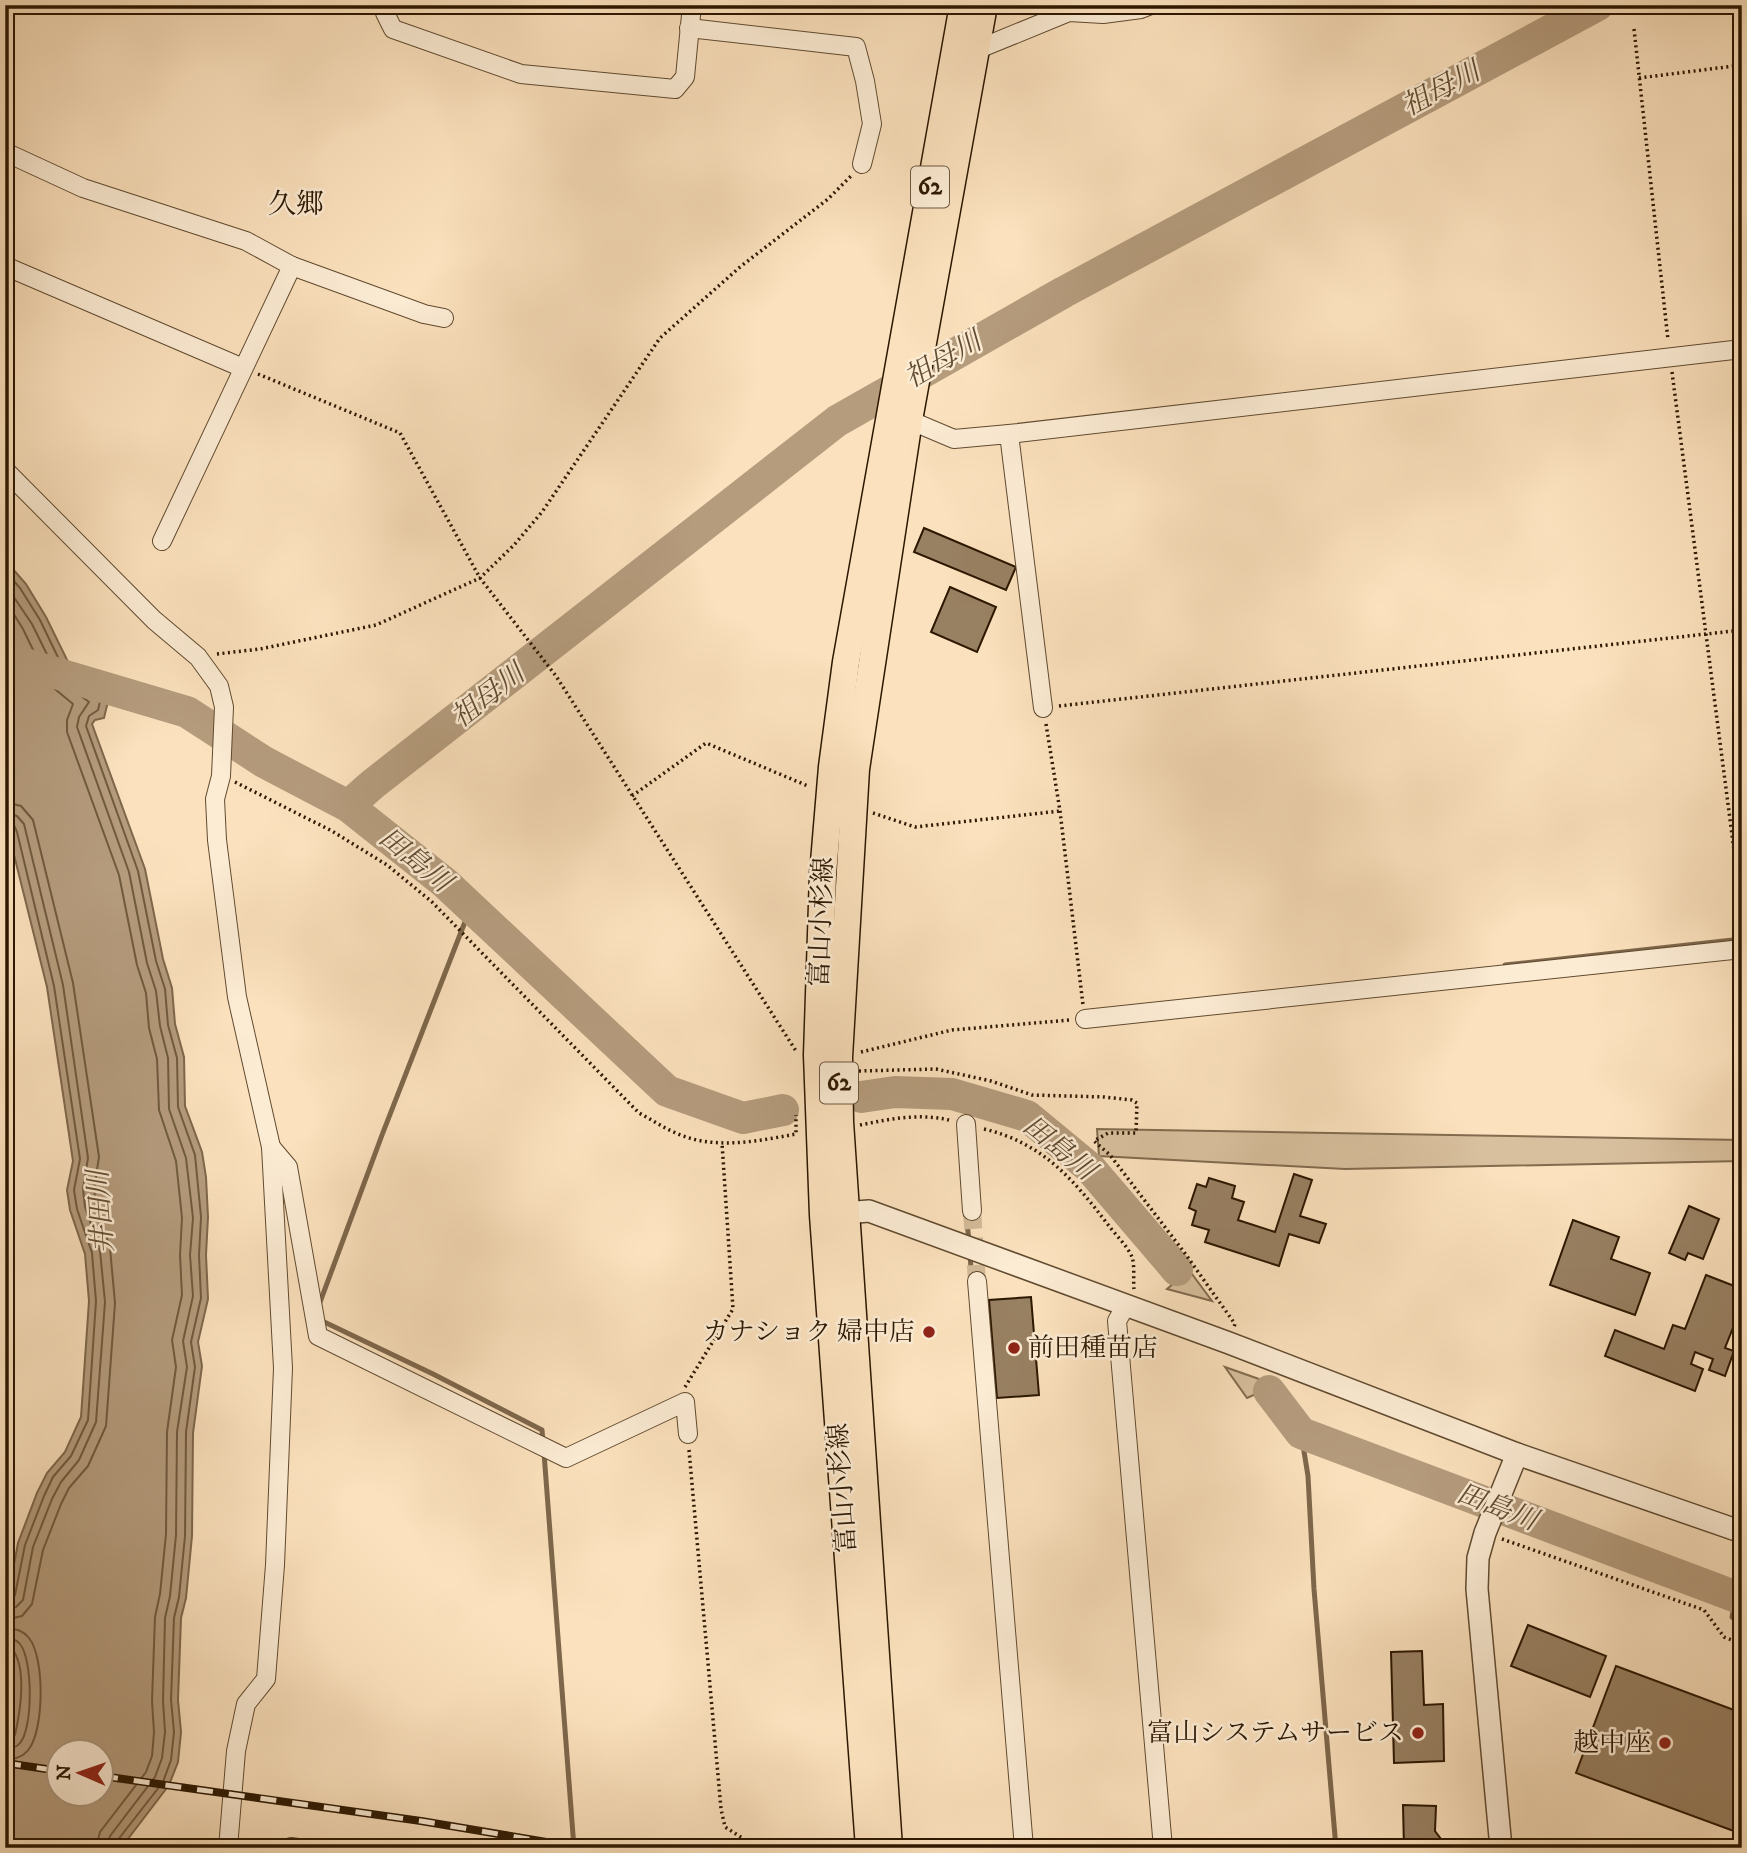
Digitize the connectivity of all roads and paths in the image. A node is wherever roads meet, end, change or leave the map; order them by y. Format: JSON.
{"nodes":[{"id":1,"x":387,"y":5,"type":"edge"},
{"id":2,"x":692,"y":5,"type":"edge"},
{"id":3,"x":963,"y":5,"type":"edge"},
{"id":4,"x":984,"y":5,"type":"edge"},
{"id":5,"x":1152,"y":5,"type":"edge"},
{"id":6,"x":690,"y":28,"type":"junction"},
{"id":7,"x":1634,"y":29,"type":"dead end"},
{"id":8,"x":976,"y":50,"type":"junction"},
{"id":9,"x":1742,"y":65,"type":"edge"},
{"id":10,"x":1639,"y":79,"type":"junction"},
{"id":11,"x":5,"y":152,"type":"edge"},
{"id":12,"x":862,"y":164,"type":"joint"},
{"id":13,"x":5,"y":266,"type":"edge"},
{"id":14,"x":292,"y":267,"type":"junction"},
{"id":15,"x":444,"y":318,"type":"dead end"},
{"id":16,"x":1742,"y":349,"type":"edge"},
{"id":17,"x":1670,"y":357,"type":"junction"},
{"id":18,"x":243,"y":368,"type":"junction"},
{"id":19,"x":903,"y":413,"type":"junction"},
{"id":20,"x":1009,"y":434,"type":"junction"},
{"id":21,"x":5,"y":470,"type":"edge"},
{"id":22,"x":162,"y":541,"type":"dead end"},
{"id":23,"x":480,"y":578,"type":"junction"},
{"id":24,"x":1742,"y":630,"type":"edge"},
{"id":25,"x":1706,"y":634,"type":"junction"},
{"id":26,"x":198,"y":657,"type":"junction"},
{"id":27,"x":1043,"y":708,"type":"junction"},
{"id":28,"x":221,"y":776,"type":"junction"},
{"id":29,"x":817,"y":789,"type":"dead end"},
{"id":30,"x":632,"y":796,"type":"junction"},
{"id":31,"x":1060,"y":810,"type":"junction"},
{"id":32,"x":871,"y":812,"type":"dead end"},
{"id":33,"x":1742,"y":912,"type":"edge"},
{"id":34,"x":1742,"y":949,"type":"edge"},
{"id":35,"x":1085,"y":1019,"type":"junction"},
{"id":36,"x":796,"y":1052,"type":"dead end"},
{"id":37,"x":839,"y":1065,"type":"junction"},
{"id":38,"x":796,"y":1106,"type":"dead end"},
{"id":39,"x":967,"y":1124,"type":"junction"},
{"id":40,"x":841,"y":1128,"type":"junction"},
{"id":41,"x":722,"y":1143,"type":"junction"},
{"id":42,"x":271,"y":1147,"type":"junction"},
{"id":43,"x":972,"y":1212,"type":"tunnel mouth"},
{"id":44,"x":835,"y":1213,"type":"junction"},
{"id":45,"x":977,"y":1281,"type":"tunnel mouth"},
{"id":46,"x":1126,"y":1305,"type":"junction"},
{"id":47,"x":1229,"y":1343,"type":"junction"},
{"id":48,"x":685,"y":1402,"type":"junction"},
{"id":49,"x":688,"y":1434,"type":"joint"},
{"id":50,"x":1517,"y":1454,"type":"junction"},
{"id":51,"x":1487,"y":1529,"type":"junction"},
{"id":52,"x":1742,"y":1532,"type":"edge"},
{"id":53,"x":1742,"y":1644,"type":"edge"},
{"id":54,"x":873,"y":1765,"type":"junction"},
{"id":55,"x":291,"y":1847,"type":"edge"},
{"id":56,"x":228,"y":1848,"type":"edge"},
{"id":57,"x":298,"y":1848,"type":"edge"},
{"id":58,"x":758,"y":1848,"type":"edge"},
{"id":59,"x":869,"y":1848,"type":"edge"},
{"id":60,"x":889,"y":1848,"type":"edge"},
{"id":61,"x":1024,"y":1848,"type":"edge"},
{"id":62,"x":1163,"y":1848,"type":"edge"},
{"id":63,"x":1501,"y":1848,"type":"edge"}],
"edges":[{"from":1,"to":6,"type":"street"},
{"from":2,"to":6,"type":"street"},
{"from":3,"to":19,"type":"main road","name":"富山小杉線","number":"62"},
{"from":4,"to":8,"type":"main road","name":"富山小杉線","number":"62"},
{"from":5,"to":8,"type":"street"},
{"from":6,"to":12,"type":"street"},
{"from":7,"to":10,"type":"path"},
{"from":8,"to":19,"type":"main road","name":"富山小杉線","number":"62"},
{"from":9,"to":10,"type":"path"},
{"from":10,"to":17,"type":"path"},
{"from":11,"to":14,"type":"street"},
{"from":12,"to":23,"type":"path"},
{"from":13,"to":18,"type":"street"},
{"from":14,"to":15,"type":"street"},
{"from":14,"to":18,"type":"street"},
{"from":16,"to":17,"type":"street"},
{"from":17,"to":20,"type":"street"},
{"from":17,"to":25,"type":"path"},
{"from":18,"to":22,"type":"street"},
{"from":18,"to":23,"type":"path"},
{"from":19,"to":20,"type":"street"},
{"from":19,"to":37,"type":"main road","name":"富山小杉線","number":"62"},
{"from":19,"to":44,"type":"main road","name":"富山小杉線","number":"62"},
{"from":20,"to":27,"type":"street"},
{"from":21,"to":26,"type":"street"},
{"from":23,"to":26,"type":"path"},
{"from":23,"to":30,"type":"path"},
{"from":24,"to":25,"type":"path"},
{"from":25,"to":27,"type":"path"},
{"from":25,"to":33,"type":"path"},
{"from":26,"to":28,"type":"street"},
{"from":27,"to":31,"type":"path"},
{"from":28,"to":41,"type":"path"},
{"from":28,"to":42,"type":"street"},
{"from":29,"to":30,"type":"path"},
{"from":30,"to":36,"type":"path"},
{"from":31,"to":32,"type":"path"},
{"from":31,"to":35,"type":"path"},
{"from":34,"to":35,"type":"street"},
{"from":35,"to":37,"type":"path"},
{"from":37,"to":40,"type":"main road","name":"富山小杉線","number":"62"},
{"from":37,"to":47,"type":"path"},
{"from":38,"to":41,"type":"path"},
{"from":39,"to":40,"type":"path"},
{"from":39,"to":43,"type":"street"},
{"from":39,"to":46,"type":"path"},
{"from":40,"to":44,"type":"main road","name":"富山小杉線","number":"62"},
{"from":41,"to":48,"type":"path"},
{"from":42,"to":48,"type":"street"},
{"from":42,"to":56,"type":"street"},
{"from":44,"to":46,"type":"street"},
{"from":44,"to":54,"type":"main road","name":"富山小杉線","number":"62"},
{"from":45,"to":61,"type":"street"},
{"from":46,"to":47,"type":"street"},
{"from":46,"to":62,"type":"street"},
{"from":47,"to":50,"type":"street"},
{"from":48,"to":49,"type":"street"},
{"from":49,"to":58,"type":"path"},
{"from":50,"to":51,"type":"street"},
{"from":50,"to":52,"type":"street"},
{"from":51,"to":53,"type":"path"},
{"from":51,"to":63,"type":"street"},
{"from":54,"to":59,"type":"main road","name":"富山小杉線","number":"62"},
{"from":54,"to":60,"type":"main road","name":"富山小杉線","number":"62"},
{"from":55,"to":57,"type":"street"}]}
